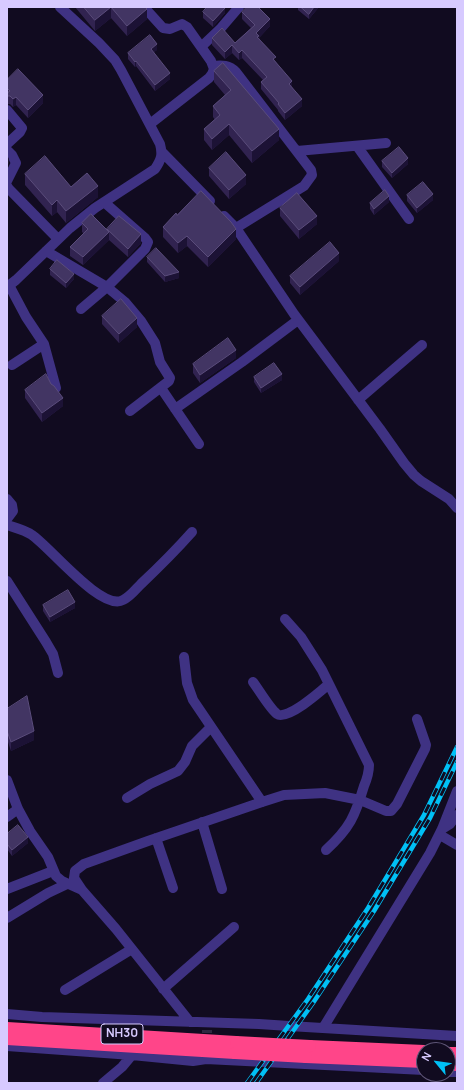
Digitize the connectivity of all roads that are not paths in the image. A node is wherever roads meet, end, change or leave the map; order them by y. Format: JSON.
{"nodes":[{"id":1,"x":60,"y":7,"type":"edge"},
{"id":2,"x":144,"y":7,"type":"edge"},
{"id":3,"x":239,"y":7,"type":"edge"},
{"id":4,"x":201,"y":47,"type":"junction"},
{"id":5,"x":213,"y":66,"type":"junction"},
{"id":6,"x":7,"y":110,"type":"edge"},
{"id":7,"x":150,"y":124,"type":"junction"},
{"id":8,"x":386,"y":143,"type":"dead end"},
{"id":9,"x":7,"y":144,"type":"edge"},
{"id":10,"x":357,"y":146,"type":"junction"},
{"id":11,"x":7,"y":150,"type":"edge"},
{"id":12,"x":297,"y":151,"type":"junction"},
{"id":13,"x":162,"y":152,"type":"junction"},
{"id":14,"x":7,"y":181,"type":"edge"},
{"id":15,"x":7,"y":186,"type":"edge"},
{"id":16,"x":104,"y":202,"type":"junction"},
{"id":17,"x":409,"y":219,"type":"dead end"},
{"id":18,"x":236,"y":228,"type":"junction"},
{"id":19,"x":58,"y":239,"type":"junction"},
{"id":20,"x":46,"y":251,"type":"junction"},
{"id":21,"x":8,"y":286,"type":"edge"},
{"id":22,"x":107,"y":287,"type":"junction"},
{"id":23,"x":81,"y":309,"type":"dead end"},
{"id":24,"x":298,"y":320,"type":"junction"},
{"id":25,"x":44,"y":344,"type":"junction"},
{"id":26,"x":422,"y":344,"type":"dead end"},
{"id":27,"x":12,"y":365,"type":"dead end"},
{"id":28,"x":56,"y":388,"type":"edge"},
{"id":29,"x":161,"y":388,"type":"junction"},
{"id":30,"x":358,"y":400,"type":"junction"},
{"id":31,"x":176,"y":409,"type":"junction"},
{"id":32,"x":130,"y":410,"type":"dead end"},
{"id":33,"x":199,"y":444,"type":"dead end"},
{"id":34,"x":7,"y":499,"type":"edge"},
{"id":35,"x":457,"y":508,"type":"edge"},
{"id":36,"x":7,"y":520,"type":"edge"},
{"id":37,"x":7,"y":525,"type":"edge"},
{"id":38,"x":192,"y":532,"type":"dead end"},
{"id":39,"x":7,"y":581,"type":"edge"},
{"id":40,"x":286,"y":619,"type":"dead end"},
{"id":41,"x":184,"y":657,"type":"dead end"},
{"id":42,"x":58,"y":673,"type":"dead end"},
{"id":43,"x":253,"y":682,"type":"dead end"},
{"id":44,"x":329,"y":684,"type":"junction"},
{"id":45,"x":417,"y":718,"type":"dead end"},
{"id":46,"x":211,"y":727,"type":"junction"},
{"id":47,"x":7,"y":780,"type":"edge"},
{"id":48,"x":457,"y":791,"type":"edge"},
{"id":49,"x":127,"y":798,"type":"dead end"},
{"id":50,"x":360,"y":800,"type":"junction"},
{"id":51,"x":262,"y":802,"type":"junction"},
{"id":52,"x":18,"y":809,"type":"junction"},
{"id":53,"x":457,"y":815,"type":"edge"},
{"id":54,"x":7,"y":817,"type":"edge"},
{"id":55,"x":202,"y":822,"type":"junction"},
{"id":56,"x":441,"y":832,"type":"junction"},
{"id":57,"x":156,"y":838,"type":"junction"},
{"id":58,"x":457,"y":845,"type":"edge"},
{"id":59,"x":326,"y":850,"type":"dead end"},
{"id":60,"x":53,"y":871,"type":"junction"},
{"id":61,"x":67,"y":884,"type":"junction"},
{"id":62,"x":173,"y":888,"type":"dead end"},
{"id":63,"x":7,"y":889,"type":"edge"},
{"id":64,"x":222,"y":889,"type":"dead end"},
{"id":65,"x":82,"y":890,"type":"junction"},
{"id":66,"x":7,"y":918,"type":"edge"},
{"id":67,"x":234,"y":927,"type":"dead end"},
{"id":68,"x":132,"y":949,"type":"junction"},
{"id":69,"x":163,"y":988,"type":"junction"},
{"id":70,"x":65,"y":990,"type":"dead end"},
{"id":71,"x":7,"y":1014,"type":"edge"},
{"id":72,"x":190,"y":1022,"type":"junction"},
{"id":73,"x":7,"y":1028,"type":"edge"},
{"id":74,"x":323,"y":1028,"type":"junction"},
{"id":75,"x":457,"y":1036,"type":"edge"},
{"id":76,"x":7,"y":1039,"type":"edge"},
{"id":77,"x":7,"y":1046,"type":"edge"},
{"id":78,"x":235,"y":1047,"type":"junction"},
{"id":79,"x":308,"y":1051,"type":"junction"},
{"id":80,"x":416,"y":1051,"type":"edge"},
{"id":81,"x":132,"y":1055,"type":"junction"},
{"id":82,"x":416,"y":1061,"type":"edge"},
{"id":83,"x":416,"y":1070,"type":"edge"},
{"id":84,"x":103,"y":1083,"type":"edge"}],
"edges":[{"from":1,"to":7,"type":"street"},
{"from":2,"to":4,"type":"street"},
{"from":3,"to":4,"type":"street"},
{"from":4,"to":5,"type":"street"},
{"from":5,"to":7,"type":"street"},
{"from":5,"to":12,"type":"street"},
{"from":6,"to":9,"type":"street"},
{"from":7,"to":13,"type":"street"},
{"from":8,"to":10,"type":"street"},
{"from":10,"to":12,"type":"street"},
{"from":10,"to":17,"type":"street"},
{"from":11,"to":14,"type":"street"},
{"from":12,"to":18,"type":"street"},
{"from":13,"to":16,"type":"street"},
{"from":13,"to":18,"type":"street"},
{"from":15,"to":19,"type":"street"},
{"from":16,"to":19,"type":"street"},
{"from":16,"to":22,"type":"street"},
{"from":18,"to":24,"type":"street"},
{"from":19,"to":20,"type":"street"},
{"from":20,"to":21,"type":"street"},
{"from":20,"to":22,"type":"street"},
{"from":21,"to":25,"type":"street"},
{"from":22,"to":23,"type":"street"},
{"from":22,"to":29,"type":"street"},
{"from":24,"to":30,"type":"street"},
{"from":24,"to":31,"type":"street"},
{"from":25,"to":27,"type":"street"},
{"from":25,"to":28,"type":"street"},
{"from":26,"to":30,"type":"street"},
{"from":29,"to":31,"type":"street"},
{"from":29,"to":32,"type":"street"},
{"from":30,"to":35,"type":"street"},
{"from":31,"to":33,"type":"street"},
{"from":34,"to":36,"type":"street"},
{"from":37,"to":38,"type":"street"},
{"from":39,"to":42,"type":"street"},
{"from":40,"to":44,"type":"street"},
{"from":41,"to":46,"type":"street"},
{"from":43,"to":44,"type":"street"},
{"from":44,"to":50,"type":"street"},
{"from":45,"to":50,"type":"street"},
{"from":46,"to":49,"type":"street"},
{"from":46,"to":51,"type":"street"},
{"from":47,"to":52,"type":"street"},
{"from":48,"to":56,"type":"street"},
{"from":50,"to":51,"type":"street"},
{"from":50,"to":59,"type":"street"},
{"from":51,"to":55,"type":"street"},
{"from":52,"to":54,"type":"street"},
{"from":52,"to":60,"type":"street"},
{"from":53,"to":56,"type":"street"},
{"from":55,"to":57,"type":"street"},
{"from":55,"to":64,"type":"street"},
{"from":56,"to":58,"type":"street"},
{"from":56,"to":74,"type":"street"},
{"from":57,"to":62,"type":"street"},
{"from":57,"to":65,"type":"street"},
{"from":60,"to":61,"type":"street"},
{"from":60,"to":63,"type":"street"},
{"from":61,"to":65,"type":"street"},
{"from":61,"to":66,"type":"street"},
{"from":65,"to":68,"type":"street"},
{"from":67,"to":69,"type":"street"},
{"from":68,"to":69,"type":"street"},
{"from":68,"to":70,"type":"street"},
{"from":69,"to":72,"type":"street"},
{"from":71,"to":72,"type":"street"},
{"from":72,"to":74,"type":"street"},
{"from":73,"to":78,"type":"highway","number":"NH30"},
{"from":74,"to":75,"type":"street"},
{"from":76,"to":78,"type":"highway","number":"NH30"},
{"from":77,"to":81,"type":"street"},
{"from":78,"to":79,"type":"highway","number":"NH30","bridge":true},
{"from":79,"to":80,"type":"highway","number":"NH30"},
{"from":79,"to":82,"type":"highway","number":"NH30"},
{"from":81,"to":83,"type":"street"},
{"from":81,"to":84,"type":"street"}]}
